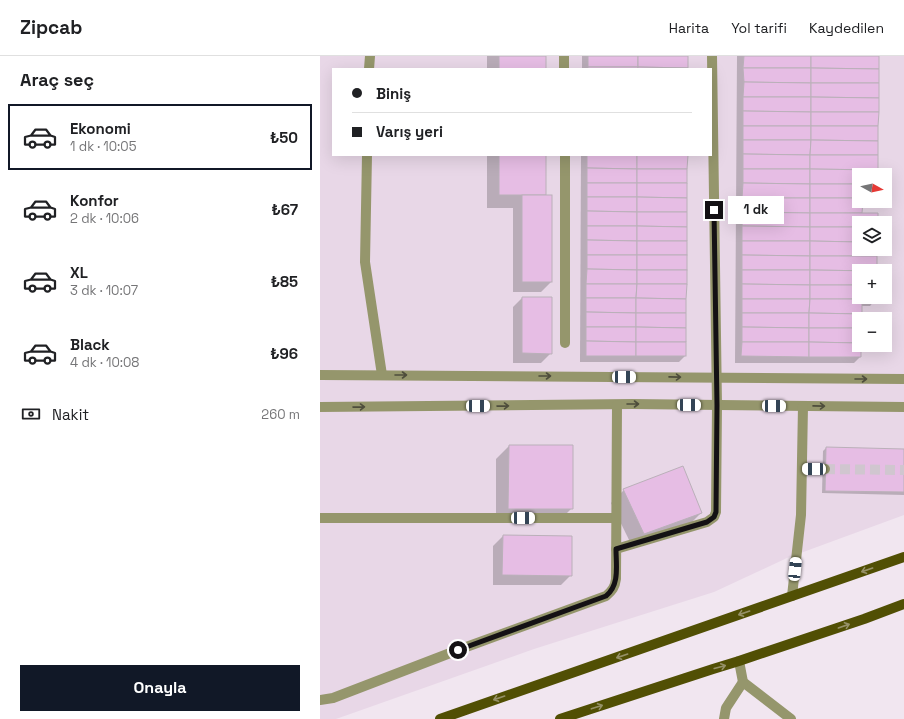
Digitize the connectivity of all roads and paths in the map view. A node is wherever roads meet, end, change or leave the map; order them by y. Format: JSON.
{"nodes":[{"id":1,"x":370,"y":56,"type":"edge"},
{"id":2,"x":564,"y":56,"type":"edge"},
{"id":3,"x":712,"y":56,"type":"edge"},
{"id":4,"x":369,"y":68,"type":"edge"},
{"id":5,"x":564,"y":68,"type":"edge"},
{"id":6,"x":367,"y":156,"type":"edge"},
{"id":7,"x":565,"y":156,"type":"edge"},
{"id":8,"x":565,"y":343,"type":"dead end"},
{"id":9,"x":320,"y":375,"type":"edge"},
{"id":10,"x":382,"y":375,"type":"junction"},
{"id":11,"x":716,"y":378,"type":"junction"},
{"id":12,"x":904,"y":379,"type":"edge"},
{"id":13,"x":617,"y":405,"type":"junction"},
{"id":14,"x":717,"y":405,"type":"junction"},
{"id":15,"x":802,"y":406,"type":"junction"},
{"id":16,"x":320,"y":407,"type":"edge"},
{"id":17,"x":904,"y":407,"type":"edge"},
{"id":18,"x":802,"y":469,"type":"junction"},
{"id":19,"x":825,"y":469,"type":"tunnel mouth"},
{"id":20,"x":320,"y":518,"type":"edge"},
{"id":21,"x":616,"y":518,"type":"junction"},
{"id":22,"x":616,"y":549,"type":"junction"},
{"id":23,"x":904,"y":557,"type":"edge"},
{"id":24,"x":792,"y":596,"type":"junction"},
{"id":25,"x":904,"y":604,"type":"edge"},
{"id":26,"x":739,"y":662,"type":"junction"},
{"id":27,"x":743,"y":682,"type":"junction"},
{"id":28,"x":320,"y":700,"type":"edge"},
{"id":29,"x":440,"y":719,"type":"edge"},
{"id":30,"x":560,"y":719,"type":"edge"},
{"id":31,"x":724,"y":719,"type":"edge"},
{"id":32,"x":791,"y":719,"type":"edge"}],
"edges":[{"from":1,"to":4,"type":"street"},
{"from":2,"to":5,"type":"street"},
{"from":3,"to":11,"type":"street"},
{"from":6,"to":10,"type":"street"},
{"from":7,"to":8,"type":"street"},
{"from":9,"to":10,"type":"street"},
{"from":10,"to":11,"type":"street","one_way":true},
{"from":11,"to":12,"type":"street","one_way":true},
{"from":11,"to":14,"type":"street"},
{"from":13,"to":14,"type":"street","one_way":true},
{"from":16,"to":13,"type":"street","one_way":true},
{"from":13,"to":21,"type":"street"},
{"from":14,"to":15,"type":"street"},
{"from":14,"to":22,"type":"street"},
{"from":15,"to":17,"type":"street","one_way":true},
{"from":15,"to":18,"type":"street"},
{"from":18,"to":19,"type":"street"},
{"from":18,"to":24,"type":"street"},
{"from":20,"to":21,"type":"street"},
{"from":21,"to":22,"type":"street"},
{"from":22,"to":28,"type":"street"},
{"from":23,"to":24,"type":"main road","one_way":true},
{"from":24,"to":29,"type":"main road","one_way":true},
{"from":26,"to":25,"type":"main road","one_way":true},
{"from":26,"to":27,"type":"street"},
{"from":30,"to":26,"type":"main road","one_way":true},
{"from":27,"to":31,"type":"street"},
{"from":27,"to":32,"type":"street"}]}
